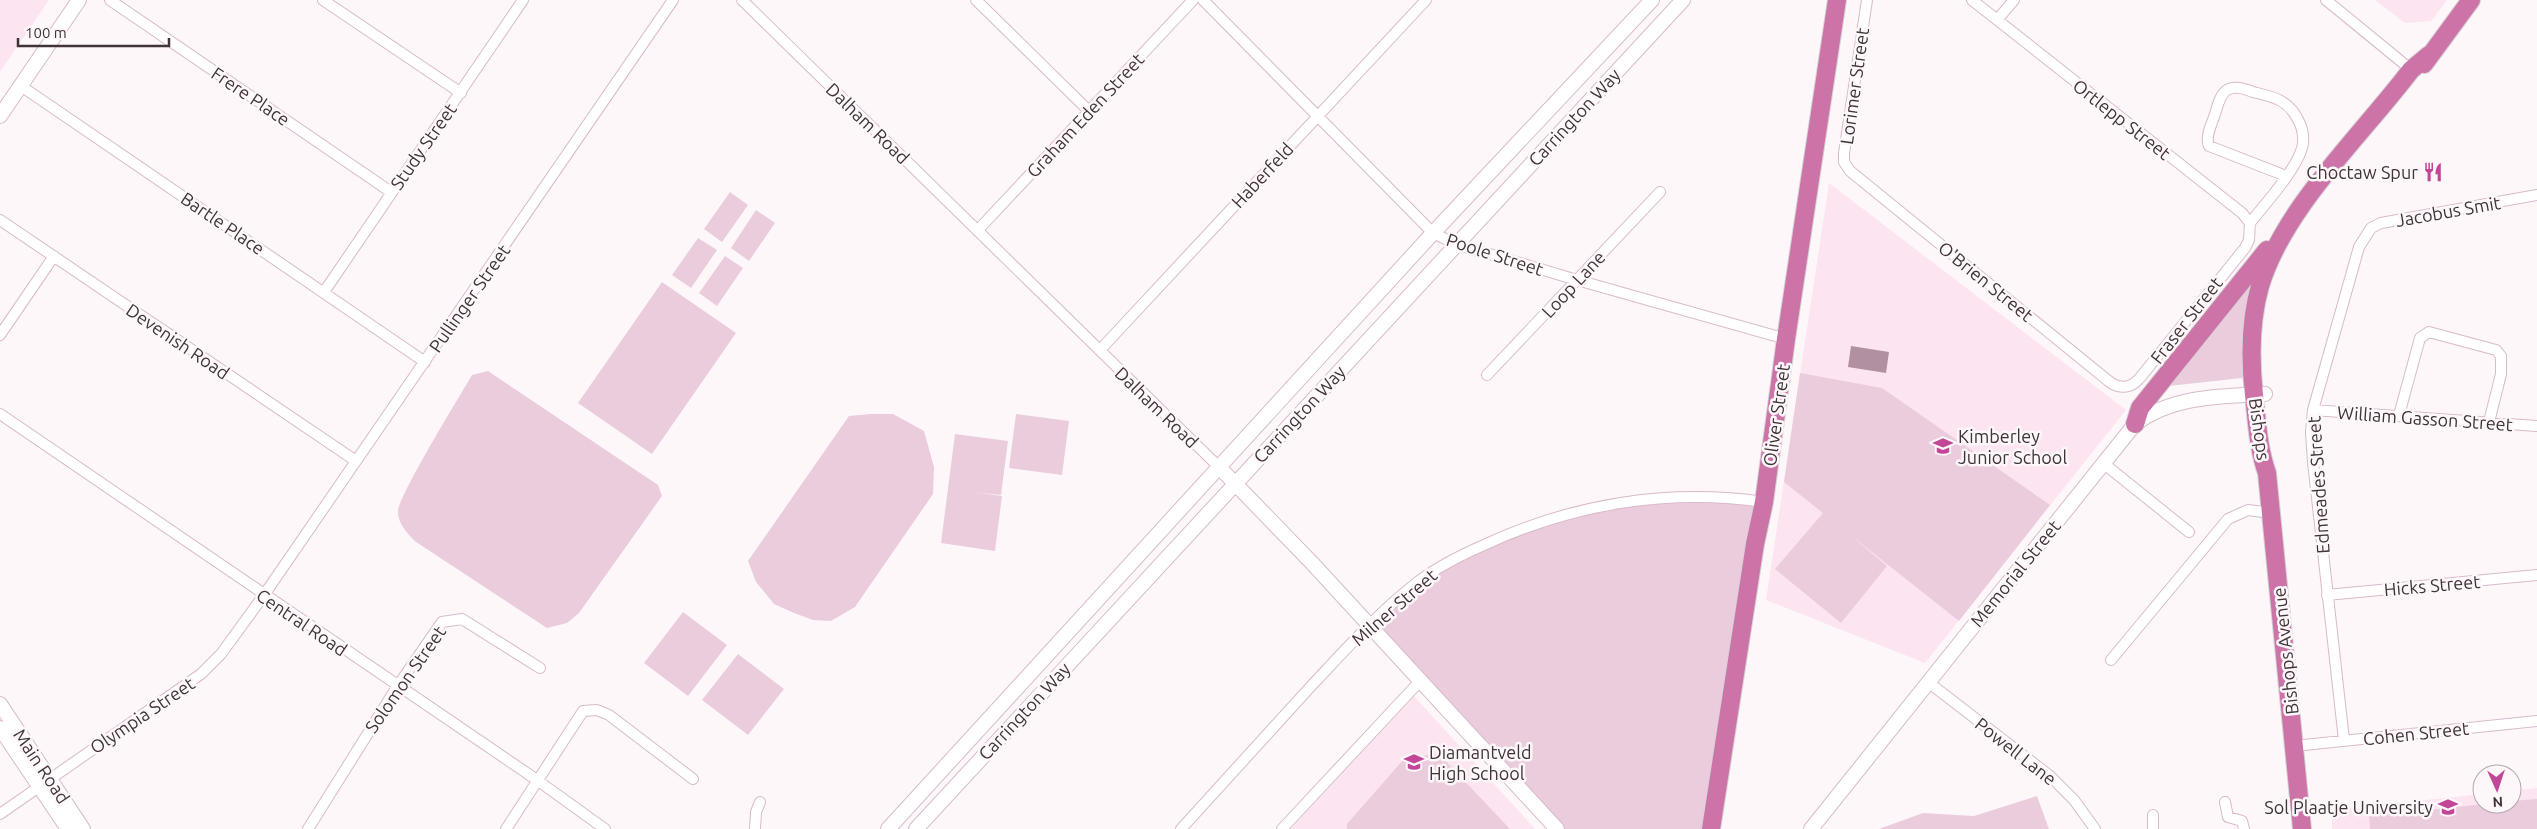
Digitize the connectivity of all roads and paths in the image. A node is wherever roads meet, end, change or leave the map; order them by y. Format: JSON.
{"nodes":[{"id":1,"x":79,"y":0,"type":"edge"},
{"id":2,"x":110,"y":0,"type":"edge"},
{"id":3,"x":323,"y":0,"type":"edge"},
{"id":4,"x":523,"y":0,"type":"edge"},
{"id":5,"x":673,"y":0,"type":"edge"},
{"id":6,"x":742,"y":0,"type":"edge"},
{"id":7,"x":976,"y":0,"type":"edge"},
{"id":8,"x":1193,"y":0,"type":"edge"},
{"id":9,"x":1203,"y":0,"type":"edge"},
{"id":10,"x":1426,"y":0,"type":"edge"},
{"id":11,"x":1652,"y":0,"type":"edge"},
{"id":12,"x":1683,"y":0,"type":"edge"},
{"id":13,"x":1837,"y":0,"type":"edge"},
{"id":14,"x":1866,"y":0,"type":"edge"},
{"id":15,"x":1972,"y":0,"type":"edge"},
{"id":16,"x":2014,"y":0,"type":"edge"},
{"id":17,"x":2326,"y":0,"type":"edge"},
{"id":18,"x":2471,"y":0,"type":"edge"},
{"id":19,"x":1997,"y":20,"type":"junction"},
{"id":20,"x":2414,"y":72,"type":"junction"},
{"id":21,"x":21,"y":86,"type":"junction"},
{"id":22,"x":460,"y":93,"type":"junction"},
{"id":23,"x":1089,"y":111,"type":"junction"},
{"id":24,"x":1318,"y":115,"type":"junction"},
{"id":25,"x":0,"y":116,"type":"edge"},
{"id":26,"x":1850,"y":171,"type":"joint"},
{"id":27,"x":2286,"y":176,"type":"junction"},
{"id":28,"x":391,"y":192,"type":"junction"},
{"id":29,"x":1660,"y":192,"type":"dead end"},
{"id":30,"x":2537,"y":194,"type":"edge"},
{"id":31,"x":0,"y":220,"type":"edge"},
{"id":32,"x":2250,"y":223,"type":"junction"},
{"id":33,"x":2285,"y":228,"type":"junction"},
{"id":34,"x":978,"y":230,"type":"junction"},
{"id":35,"x":1433,"y":233,"type":"junction"},
{"id":36,"x":2364,"y":236,"type":"joint"},
{"id":37,"x":1456,"y":244,"type":"junction"},
{"id":38,"x":54,"y":256,"type":"junction"},
{"id":39,"x":1577,"y":280,"type":"junction"},
{"id":40,"x":324,"y":292,"type":"junction"},
{"id":41,"x":0,"y":335,"type":"edge"},
{"id":42,"x":1786,"y":339,"type":"junction"},
{"id":43,"x":1100,"y":350,"type":"junction"},
{"id":44,"x":425,"y":362,"type":"junction"},
{"id":45,"x":1487,"y":375,"type":"dead end"},
{"id":46,"x":2259,"y":386,"type":"junction"},
{"id":47,"x":2123,"y":387,"type":"joint"},
{"id":48,"x":2313,"y":410,"type":"junction"},
{"id":49,"x":0,"y":414,"type":"edge"},
{"id":50,"x":2399,"y":415,"type":"junction"},
{"id":51,"x":2489,"y":422,"type":"junction"},
{"id":52,"x":2135,"y":424,"type":"junction"},
{"id":53,"x":2537,"y":426,"type":"edge"},
{"id":54,"x":356,"y":461,"type":"junction"},
{"id":55,"x":2103,"y":463,"type":"junction"},
{"id":56,"x":1219,"y":467,"type":"junction"},
{"id":57,"x":2267,"y":473,"type":"joint"},
{"id":58,"x":1235,"y":482,"type":"junction"},
{"id":59,"x":1764,"y":502,"type":"junction"},
{"id":60,"x":2271,"y":513,"type":"junction"},
{"id":61,"x":2189,"y":532,"type":"dead end"},
{"id":62,"x":2537,"y":575,"type":"edge"},
{"id":63,"x":264,"y":595,"type":"junction"},
{"id":64,"x":2327,"y":595,"type":"junction"},
{"id":65,"x":1369,"y":625,"type":"junction"},
{"id":66,"x":2111,"y":660,"type":"dead end"},
{"id":67,"x":540,"y":668,"type":"dead end"},
{"id":68,"x":1420,"y":680,"type":"junction"},
{"id":69,"x":1928,"y":682,"type":"junction"},
{"id":70,"x":397,"y":687,"type":"junction"},
{"id":71,"x":0,"y":704,"type":"edge"},
{"id":72,"x":2537,"y":721,"type":"edge"},
{"id":73,"x":0,"y":728,"type":"edge"},
{"id":74,"x":2344,"y":740,"type":"junction"},
{"id":75,"x":2294,"y":746,"type":"junction"},
{"id":76,"x":693,"y":779,"type":"dead end"},
{"id":77,"x":537,"y":780,"type":"junction"},
{"id":78,"x":44,"y":782,"type":"junction"},
{"id":79,"x":760,"y":802,"type":"dead end"},
{"id":80,"x":2225,"y":802,"type":"dead end"},
{"id":81,"x":0,"y":814,"type":"edge"},
{"id":82,"x":2153,"y":815,"type":"dead end"},
{"id":83,"x":68,"y":829,"type":"edge"},
{"id":84,"x":83,"y":829,"type":"edge"},
{"id":85,"x":308,"y":829,"type":"edge"},
{"id":86,"x":506,"y":829,"type":"edge"},
{"id":87,"x":605,"y":829,"type":"edge"},
{"id":88,"x":755,"y":829,"type":"edge"},
{"id":89,"x":888,"y":829,"type":"edge"},
{"id":90,"x":916,"y":829,"type":"edge"},
{"id":91,"x":1180,"y":829,"type":"edge"},
{"id":92,"x":1282,"y":829,"type":"edge"},
{"id":93,"x":1557,"y":829,"type":"edge"},
{"id":94,"x":1712,"y":829,"type":"edge"},
{"id":95,"x":1811,"y":829,"type":"edge"},
{"id":96,"x":2095,"y":829,"type":"edge"},
{"id":97,"x":2153,"y":829,"type":"edge"},
{"id":98,"x":2244,"y":829,"type":"edge"},
{"id":99,"x":2302,"y":829,"type":"edge"}],
"edges":[{"from":1,"to":21,"type":"street"},
{"from":2,"to":28,"type":"street","name":"Frere Place"},
{"from":3,"to":22,"type":"street"},
{"from":4,"to":22,"type":"street","name":"Study Street"},
{"from":5,"to":44,"type":"street","name":"Pullinger Street"},
{"from":6,"to":34,"type":"street","name":"Dalham Road"},
{"from":7,"to":23,"type":"street"},
{"from":8,"to":23,"type":"street","name":"Graham Eden Street"},
{"from":9,"to":24,"type":"street","name":"Poole Street"},
{"from":10,"to":24,"type":"street","name":"Haberfeld"},
{"from":11,"to":35,"type":"street","name":"Carrington Way"},
{"from":12,"to":37,"type":"street","name":"Carrington Way"},
{"from":13,"to":42,"type":"highway","name":"Oliver Street"},
{"from":14,"to":26,"type":"street","name":"Lorimer Street"},
{"from":15,"to":19,"type":"street","name":"Ortlepp Street"},
{"from":16,"to":19,"type":"street"},
{"from":17,"to":20,"type":"street"},
{"from":18,"to":20,"type":"highway"},
{"from":19,"to":32,"type":"street","name":"Ortlepp Street"},
{"from":20,"to":33,"type":"highway"},
{"from":20,"to":46,"type":"highway"},
{"from":21,"to":25,"type":"street"},
{"from":21,"to":40,"type":"street","name":"Bartle Place"},
{"from":22,"to":28,"type":"street","name":"Study Street"},
{"from":23,"to":34,"type":"street","name":"Graham Eden Street"},
{"from":24,"to":35,"type":"street","name":"Poole Street"},
{"from":24,"to":43,"type":"street","name":"Haberfeld"},
{"from":26,"to":47,"type":"street","name":"O'Brien Street"},
{"from":27,"to":27,"type":"street"},
{"from":27,"to":32,"type":"street"},
{"from":28,"to":40,"type":"street","name":"Study Street"},
{"from":29,"to":39,"type":"street","name":"Loop Lane"},
{"from":30,"to":36,"type":"street","name":"Jacobus Smit"},
{"from":31,"to":38,"type":"street","name":"Devenish Road"},
{"from":32,"to":47,"type":"street","name":"Fraser Street"},
{"from":33,"to":46,"type":"highway"},
{"from":33,"to":52,"type":"highway"},
{"from":34,"to":43,"type":"street","name":"Dalham Road"},
{"from":35,"to":37,"type":"street","name":"Poole Street"},
{"from":35,"to":56,"type":"street","name":"Carrington Way"},
{"from":36,"to":48,"type":"street","name":"Edmeades Street"},
{"from":37,"to":39,"type":"street","name":"Poole Street"},
{"from":37,"to":58,"type":"street","name":"Carrington Way"},
{"from":38,"to":41,"type":"street"},
{"from":38,"to":54,"type":"street","name":"Devenish Road"},
{"from":39,"to":42,"type":"street","name":"Poole Street"},
{"from":39,"to":45,"type":"street","name":"Loop Lane"},
{"from":40,"to":44,"type":"street","name":"Bartle Place"},
{"from":42,"to":59,"type":"highway","name":"Oliver Street"},
{"from":43,"to":56,"type":"street","name":"Dalham Road"},
{"from":44,"to":54,"type":"street","name":"Pullinger Street"},
{"from":46,"to":52,"type":"street","name":"Memorial Street"},
{"from":46,"to":57,"type":"highway","name":"Bishops"},
{"from":48,"to":50,"type":"street","name":"William Gasson Street"},
{"from":48,"to":64,"type":"street","name":"Edmeades Street"},
{"from":49,"to":63,"type":"street","name":"Central Road"},
{"from":50,"to":51,"type":"street","name":"William Gasson Street"},
{"from":50,"to":51,"type":"street"},
{"from":51,"to":53,"type":"street","name":"William Gasson Street"},
{"from":52,"to":55,"type":"street","name":"Memorial Street"},
{"from":54,"to":63,"type":"street","name":"Pullinger Street"},
{"from":55,"to":61,"type":"street"},
{"from":55,"to":69,"type":"street","name":"Memorial Street"},
{"from":56,"to":58,"type":"street","name":"Dalham Road"},
{"from":56,"to":89,"type":"street","name":"Carrington Way"},
{"from":57,"to":60,"type":"highway","name":"Bishops Avenue"},
{"from":58,"to":65,"type":"street","name":"Dalham Road"},
{"from":58,"to":90,"type":"street","name":"Carrington Way"},
{"from":59,"to":65,"type":"street","name":"Milner Street"},
{"from":59,"to":94,"type":"highway","name":"Oliver Street"},
{"from":60,"to":66,"type":"street"},
{"from":60,"to":75,"type":"highway","name":"Bishops Avenue"},
{"from":62,"to":64,"type":"street","name":"Hicks Street"},
{"from":63,"to":70,"type":"street","name":"Central Road"},
{"from":63,"to":78,"type":"street","name":"Olympia Street"},
{"from":64,"to":74,"type":"street","name":"Edmeades Street"},
{"from":65,"to":68,"type":"street","name":"Dalham Road"},
{"from":65,"to":91,"type":"street","name":"Milner Street"},
{"from":67,"to":70,"type":"street","name":"Solomon Street"},
{"from":68,"to":92,"type":"street"},
{"from":68,"to":93,"type":"street","name":"Dalham Road"},
{"from":69,"to":95,"type":"street","name":"Memorial Street"},
{"from":69,"to":96,"type":"street","name":"Powell Lane"},
{"from":70,"to":77,"type":"street","name":"Central Road"},
{"from":70,"to":85,"type":"street","name":"Solomon Street"},
{"from":71,"to":78,"type":"street","name":"Main Road"},
{"from":72,"to":74,"type":"street","name":"Cohen Street"},
{"from":73,"to":78,"type":"street","name":"Main Road"},
{"from":74,"to":75,"type":"street","name":"Cohen Street"},
{"from":75,"to":99,"type":"highway","name":"Bishops Avenue"},
{"from":76,"to":77,"type":"street"},
{"from":77,"to":86,"type":"street"},
{"from":77,"to":87,"type":"street","name":"Central Road"},
{"from":78,"to":81,"type":"street","name":"Olympia Street"},
{"from":78,"to":83,"type":"street","name":"Main Road"},
{"from":78,"to":84,"type":"street","name":"Main Road"},
{"from":79,"to":88,"type":"street"},
{"from":80,"to":98,"type":"street"},
{"from":82,"to":97,"type":"street"}]}
